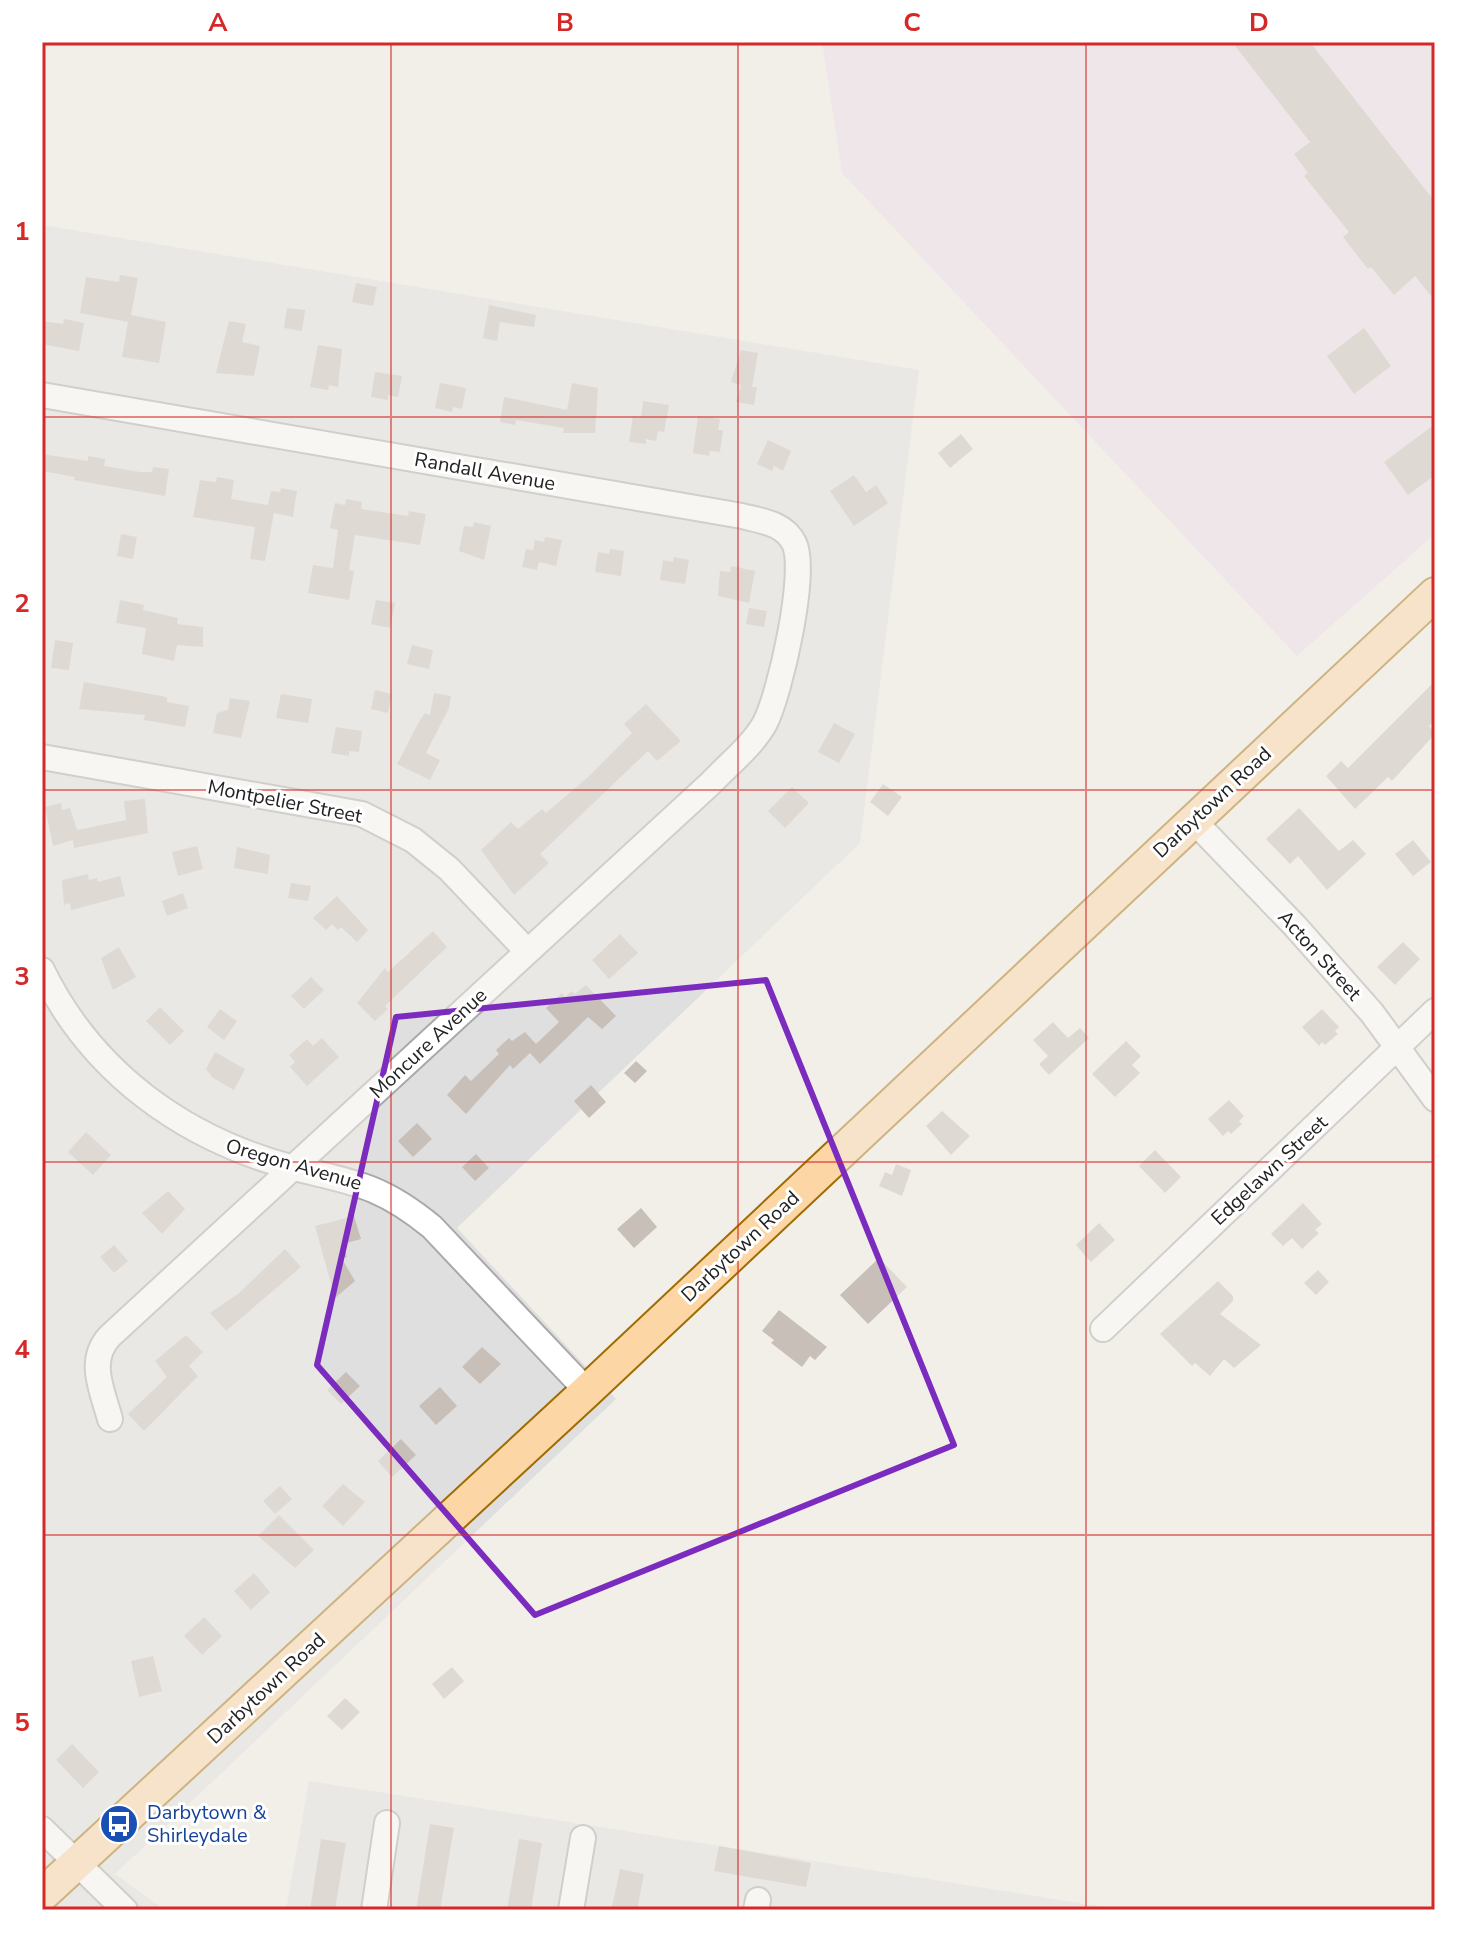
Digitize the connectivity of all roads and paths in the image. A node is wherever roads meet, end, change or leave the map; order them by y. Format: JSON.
{"nodes":[{"id":1,"x":42,"y":395,"type":"edge"},
{"id":2,"x":1435,"y":594,"type":"edge"},
{"id":3,"x":783,"y":669,"type":"joint"},
{"id":4,"x":42,"y":757,"type":"edge"},
{"id":5,"x":1193,"y":820,"type":"junction"},
{"id":6,"x":527,"y":951,"type":"junction"},
{"id":7,"x":42,"y":970,"type":"edge"},
{"id":8,"x":1435,"y":1011,"type":"edge"},
{"id":9,"x":1397,"y":1046,"type":"junction"},
{"id":10,"x":1435,"y":1099,"type":"edge"},
{"id":11,"x":293,"y":1167,"type":"junction"},
{"id":12,"x":1103,"y":1329,"type":"dead end"},
{"id":13,"x":587,"y":1391,"type":"junction"},
{"id":14,"x":110,"y":1419,"type":"dead end"},
{"id":15,"x":387,"y":1823,"type":"dead end"},
{"id":16,"x":42,"y":1829,"type":"edge"},
{"id":17,"x":583,"y":1838,"type":"dead end"},
{"id":18,"x":77,"y":1863,"type":"junction"},
{"id":19,"x":42,"y":1895,"type":"edge"},
{"id":20,"x":125,"y":1910,"type":"edge"},
{"id":21,"x":374,"y":1910,"type":"edge"},
{"id":22,"x":571,"y":1910,"type":"edge"}],
"edges":[{"from":1,"to":3,"type":"street","name":"Randall Avenue"},
{"from":2,"to":5,"type":"main road","name":"Darbytown Road"},
{"from":3,"to":6,"type":"street","name":"Moncure Avenue"},
{"from":4,"to":6,"type":"street","name":"Montpelier Street"},
{"from":5,"to":9,"type":"street","name":"Acton Street"},
{"from":5,"to":13,"type":"main road","name":"Darbytown Road"},
{"from":6,"to":11,"type":"street","name":"Moncure Avenue"},
{"from":7,"to":11,"type":"street","name":"Oregon Avenue"},
{"from":8,"to":9,"type":"street","name":"Edgelawn Street"},
{"from":9,"to":10,"type":"street","name":"Acton Street"},
{"from":9,"to":12,"type":"street","name":"Edgelawn Street"},
{"from":11,"to":13,"type":"street","name":"Oregon Avenue"},
{"from":11,"to":14,"type":"street","name":"Moncure Avenue"},
{"from":13,"to":18,"type":"main road","name":"Darbytown Road"},
{"from":15,"to":21,"type":"street"},
{"from":16,"to":18,"type":"street"},
{"from":17,"to":22,"type":"street"},
{"from":18,"to":19,"type":"main road","name":"Darbytown Road"},
{"from":18,"to":20,"type":"street"}]}
